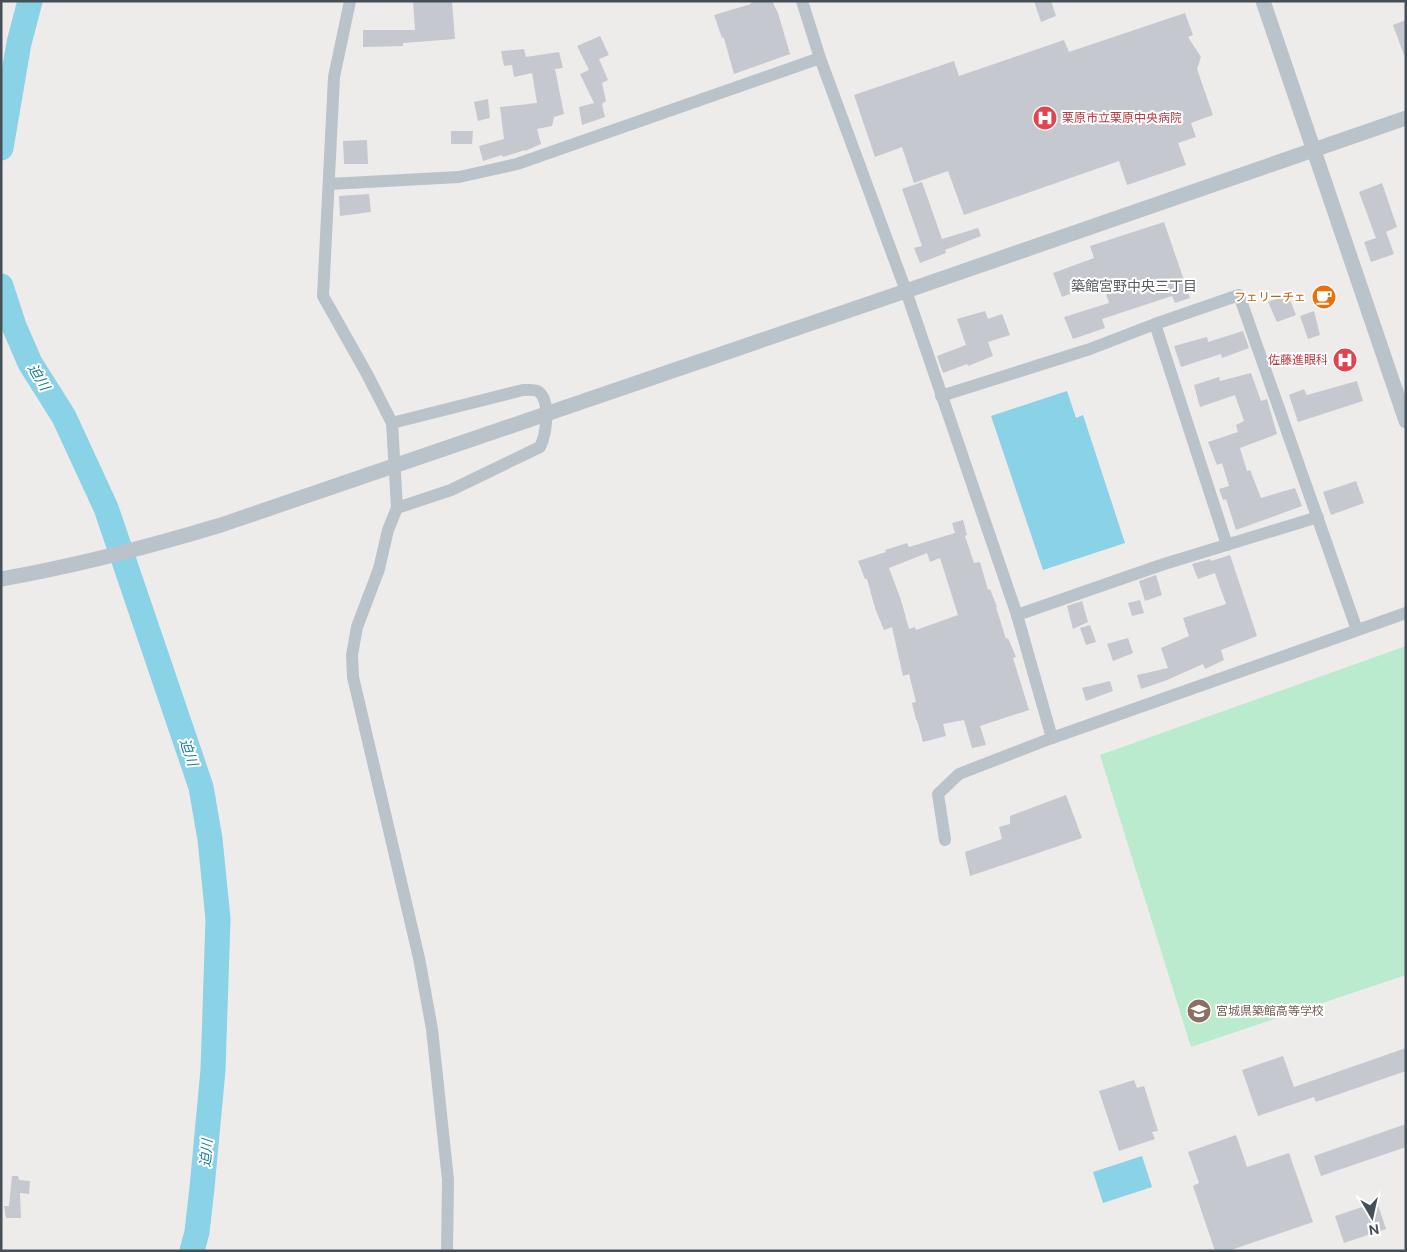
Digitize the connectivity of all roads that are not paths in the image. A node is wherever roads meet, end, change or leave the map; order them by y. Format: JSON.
{"nodes":[{"id":1,"x":350,"y":1,"type":"edge"},
{"id":2,"x":802,"y":1,"type":"edge"},
{"id":3,"x":1263,"y":1,"type":"edge"},
{"id":4,"x":820,"y":58,"type":"junction"},
{"id":5,"x":1406,"y":118,"type":"edge"},
{"id":6,"x":1314,"y":149,"type":"junction"},
{"id":7,"x":329,"y":184,"type":"junction"},
{"id":8,"x":906,"y":291,"type":"junction"},
{"id":9,"x":1155,"y":324,"type":"junction"},
{"id":10,"x":941,"y":396,"type":"junction"},
{"id":11,"x":546,"y":414,"type":"junction"},
{"id":12,"x":1406,"y":421,"type":"edge"},
{"id":13,"x":392,"y":423,"type":"junction"},
{"id":14,"x":397,"y":508,"type":"junction"},
{"id":15,"x":1318,"y":517,"type":"junction"},
{"id":16,"x":1226,"y":545,"type":"junction"},
{"id":17,"x":1,"y":579,"type":"edge"},
{"id":18,"x":1406,"y":613,"type":"edge"},
{"id":19,"x":1017,"y":615,"type":"junction"},
{"id":20,"x":1357,"y":630,"type":"junction"},
{"id":21,"x":1052,"y":738,"type":"junction"},
{"id":22,"x":945,"y":840,"type":"dead end"},
{"id":23,"x":447,"y":1251,"type":"edge"}],
"edges":[{"from":1,"to":7,"type":"street"},
{"from":2,"to":4,"type":"street"},
{"from":3,"to":6,"type":"street"},
{"from":4,"to":7,"type":"street"},
{"from":4,"to":8,"type":"street"},
{"from":5,"to":6,"type":"street"},
{"from":6,"to":8,"type":"street"},
{"from":6,"to":12,"type":"street"},
{"from":7,"to":13,"type":"street"},
{"from":8,"to":10,"type":"street"},
{"from":8,"to":11,"type":"street"},
{"from":9,"to":10,"type":"street"},
{"from":9,"to":15,"type":"street"},
{"from":9,"to":16,"type":"street"},
{"from":10,"to":19,"type":"street"},
{"from":11,"to":13,"type":"street"},
{"from":11,"to":14,"type":"street"},
{"from":11,"to":17,"type":"street"},
{"from":13,"to":14,"type":"street"},
{"from":14,"to":23,"type":"street"},
{"from":15,"to":16,"type":"street"},
{"from":15,"to":20,"type":"street"},
{"from":16,"to":19,"type":"street"},
{"from":18,"to":20,"type":"street"},
{"from":19,"to":21,"type":"street"},
{"from":20,"to":21,"type":"street"},
{"from":21,"to":22,"type":"street"}]}
